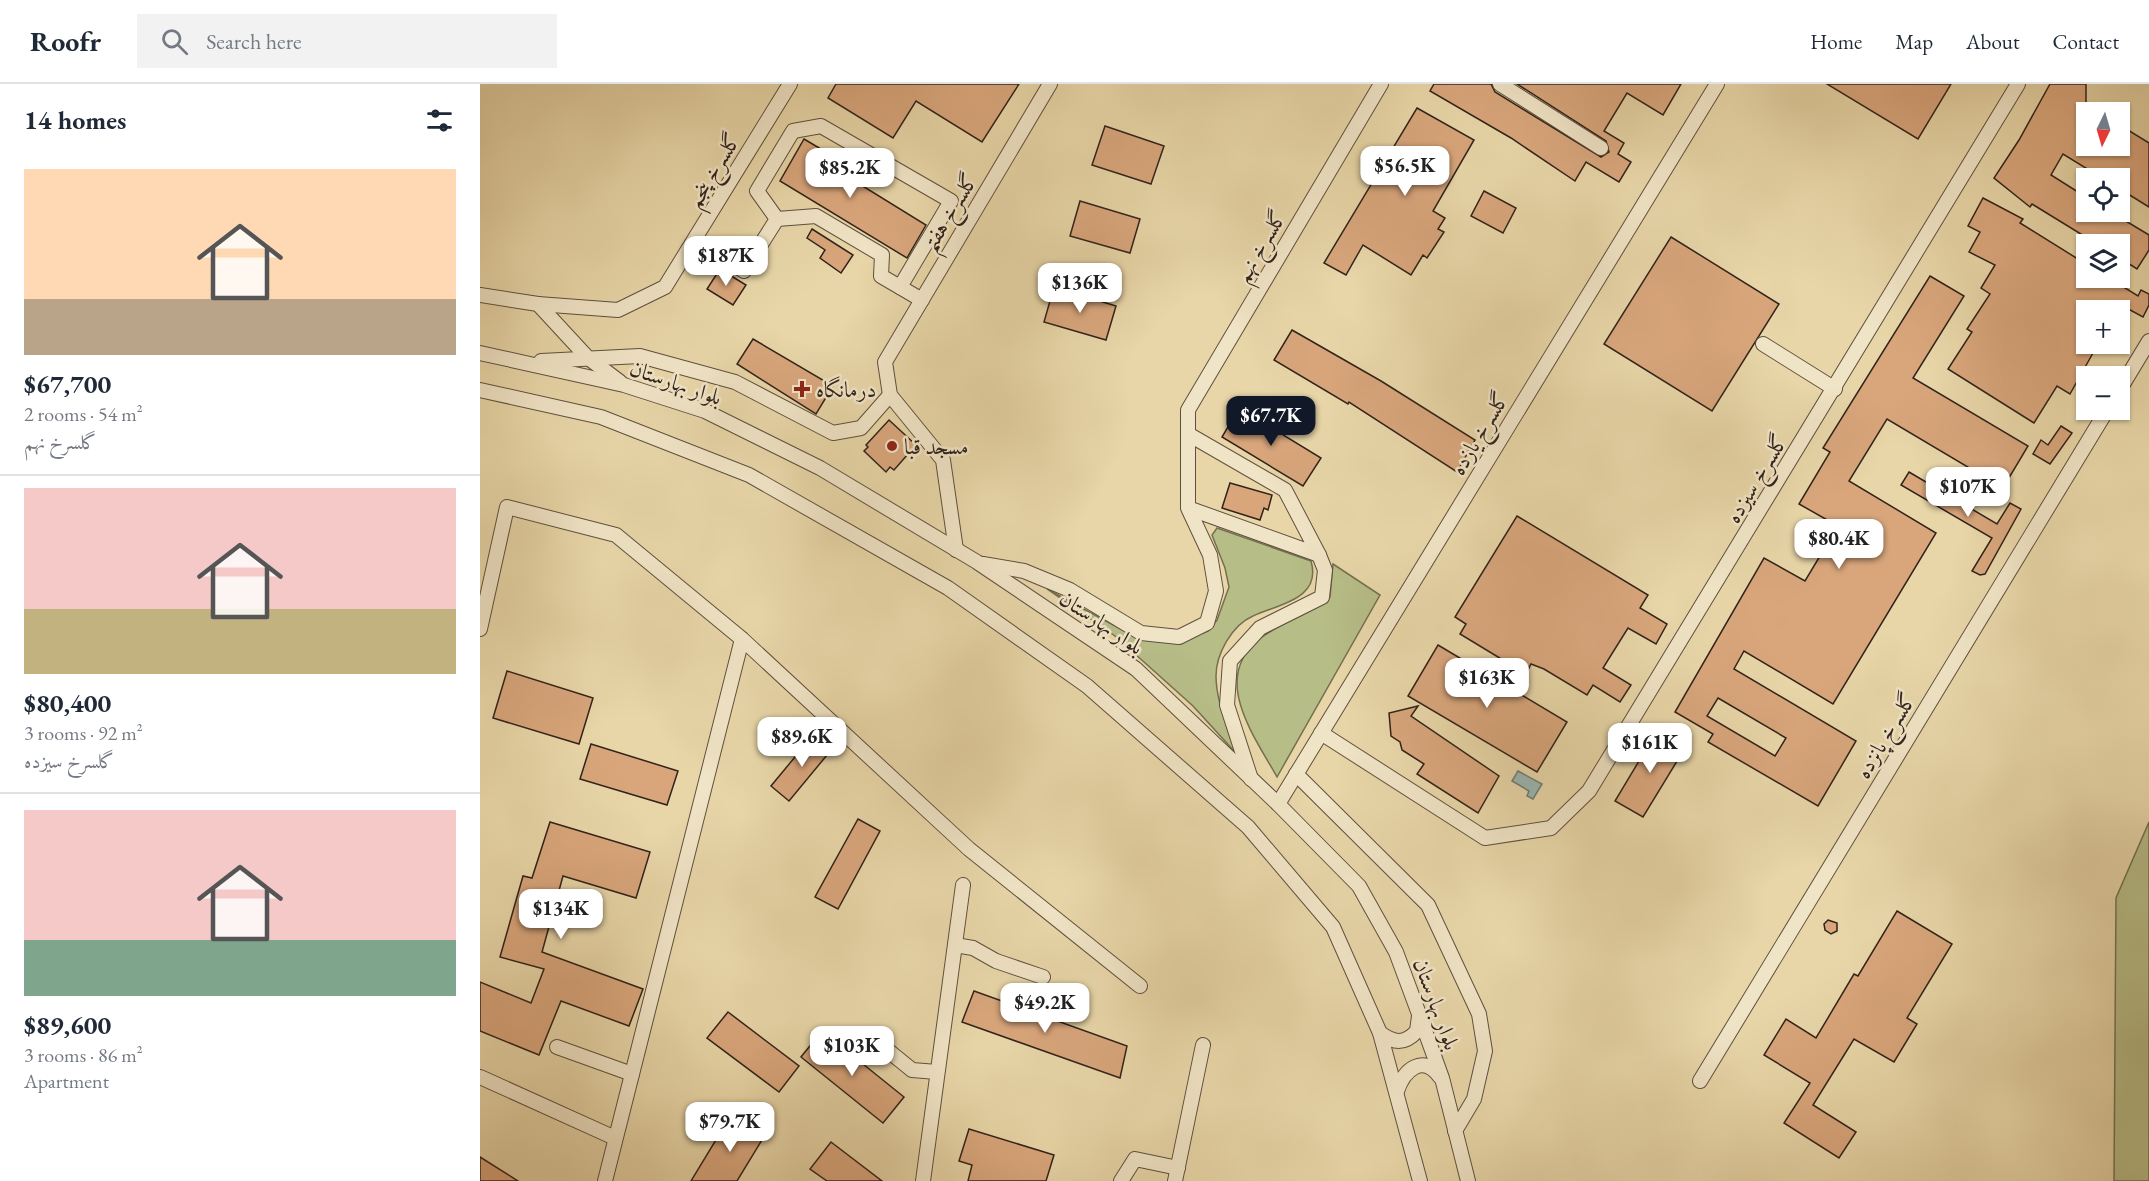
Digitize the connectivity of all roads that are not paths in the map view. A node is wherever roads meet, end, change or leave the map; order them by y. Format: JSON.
{"nodes":[{"id":1,"x":790,"y":84,"type":"edge"},
{"id":2,"x":1050,"y":84,"type":"edge"},
{"id":3,"x":1380,"y":84,"type":"edge"},
{"id":4,"x":1500,"y":84,"type":"edge"},
{"id":5,"x":1717,"y":84,"type":"edge"},
{"id":6,"x":2018,"y":84,"type":"edge"},
{"id":7,"x":1601,"y":148,"type":"dead end"},
{"id":8,"x":777,"y":219,"type":"junction"},
{"id":9,"x":695,"y":240,"type":"junction"},
{"id":10,"x":900,"y":287,"type":"junction"},
{"id":11,"x":480,"y":295,"type":"edge"},
{"id":12,"x":922,"y":300,"type":"junction"},
{"id":13,"x":538,"y":304,"type":"junction"},
{"id":14,"x":2149,"y":340,"type":"edge"},
{"id":15,"x":1763,"y":344,"type":"dead end"},
{"id":16,"x":480,"y":353,"type":"edge"},
{"id":17,"x":587,"y":357,"type":"junction"},
{"id":18,"x":527,"y":362,"type":"junction"},
{"id":19,"x":2130,"y":372,"type":"edge"},
{"id":20,"x":624,"y":385,"type":"junction"},
{"id":21,"x":1835,"y":389,"type":"junction"},
{"id":22,"x":480,"y":390,"type":"edge"},
{"id":23,"x":890,"y":396,"type":"junction"},
{"id":24,"x":2101,"y":420,"type":"edge"},
{"id":25,"x":1188,"y":434,"type":"junction"},
{"id":26,"x":1188,"y":508,"type":"junction"},
{"id":27,"x":956,"y":550,"type":"junction"},
{"id":28,"x":1319,"y":555,"type":"junction"},
{"id":29,"x":977,"y":562,"type":"junction"},
{"id":30,"x":480,"y":629,"type":"edge"},
{"id":31,"x":742,"y":639,"type":"junction"},
{"id":32,"x":1321,"y":733,"type":"junction"},
{"id":33,"x":1296,"y":774,"type":"junction"},
{"id":34,"x":1252,"y":781,"type":"junction"},
{"id":35,"x":1278,"y":804,"type":"junction"},
{"id":36,"x":963,"y":885,"type":"dead end"},
{"id":37,"x":955,"y":945,"type":"junction"},
{"id":38,"x":1043,"y":977,"type":"dead end"},
{"id":39,"x":1140,"y":986,"type":"dead end"},
{"id":40,"x":1419,"y":1014,"type":"junction"},
{"id":41,"x":1380,"y":1033,"type":"junction"},
{"id":42,"x":880,"y":1044,"type":"dead end"},
{"id":43,"x":1203,"y":1045,"type":"dead end"},
{"id":44,"x":557,"y":1047,"type":"dead end"},
{"id":45,"x":938,"y":1072,"type":"junction"},
{"id":46,"x":632,"y":1074,"type":"junction"},
{"id":47,"x":480,"y":1077,"type":"edge"},
{"id":48,"x":1442,"y":1078,"type":"junction"},
{"id":49,"x":1700,"y":1082,"type":"dead end"},
{"id":50,"x":1398,"y":1091,"type":"junction"},
{"id":51,"x":1455,"y":1131,"type":"junction"},
{"id":52,"x":615,"y":1138,"type":"junction"},
{"id":53,"x":1177,"y":1174,"type":"edge"},
{"id":54,"x":605,"y":1181,"type":"edge"},
{"id":55,"x":923,"y":1181,"type":"edge"},
{"id":56,"x":1120,"y":1181,"type":"edge"},
{"id":57,"x":1420,"y":1181,"type":"edge"},
{"id":58,"x":1468,"y":1181,"type":"edge"}],
"edges":[{"from":1,"to":9,"type":"street","name":"گلسرخ پنجم"},
{"from":2,"to":12,"type":"street","name":"گلسرخ هفتم"},
{"from":3,"to":25,"type":"street","name":"گلسرخ نهم"},
{"from":4,"to":7,"type":"street"},
{"from":5,"to":32,"type":"street","name":"گلسرخ یازده"},
{"from":6,"to":21,"type":"street","name":"گلسرخ سیزده"},
{"from":8,"to":9,"type":"street"},
{"from":8,"to":10,"type":"street"},
{"from":8,"to":10,"type":"street"},
{"from":9,"to":13,"type":"street","name":"گلسرخ پنجم"},
{"from":10,"to":12,"type":"street"},
{"from":11,"to":13,"type":"street","name":"گلسرخ پنجم"},
{"from":12,"to":23,"type":"street","name":"گلسرخ هفتم"},
{"from":13,"to":17,"type":"street"},
{"from":14,"to":19,"type":"street"},
{"from":15,"to":21,"type":"street"},
{"from":16,"to":18,"type":"street","name":"بلوار بهارستان"},
{"from":17,"to":18,"type":"street"},
{"from":17,"to":20,"type":"street"},
{"from":17,"to":23,"type":"street"},
{"from":18,"to":20,"type":"street","name":"بلوار بهارستان"},
{"from":20,"to":27,"type":"street","name":"بلوار بهارستان"},
{"from":21,"to":32,"type":"street","name":"گلسرخ سیزده"},
{"from":22,"to":41,"type":"street"},
{"from":23,"to":27,"type":"street"},
{"from":24,"to":49,"type":"street","name":"گلسرخ پانزده"},
{"from":25,"to":26,"type":"street","name":"گلسرخ نهم"},
{"from":25,"to":28,"type":"street"},
{"from":26,"to":28,"type":"street"},
{"from":26,"to":29,"type":"street"},
{"from":27,"to":29,"type":"street","name":"بلوار بهارستان"},
{"from":28,"to":34,"type":"street"},
{"from":29,"to":34,"type":"street","name":"بلوار بهارستان"},
{"from":30,"to":31,"type":"street"},
{"from":31,"to":39,"type":"street"},
{"from":31,"to":46,"type":"street"},
{"from":32,"to":33,"type":"street","name":"گلسرخ یازده"},
{"from":33,"to":35,"type":"street","name":"گلسرخ یازده"},
{"from":33,"to":51,"type":"street"},
{"from":34,"to":35,"type":"street","name":"بلوار بهارستان"},
{"from":35,"to":40,"type":"street","name":"بلوار بهارستان"},
{"from":36,"to":37,"type":"street"},
{"from":37,"to":38,"type":"street"},
{"from":37,"to":45,"type":"street"},
{"from":40,"to":41,"type":"street"},
{"from":40,"to":48,"type":"street","name":"بلوار بهارستان"},
{"from":41,"to":50,"type":"street"},
{"from":42,"to":45,"type":"street"},
{"from":43,"to":53,"type":"street"},
{"from":44,"to":46,"type":"street"},
{"from":45,"to":55,"type":"street"},
{"from":46,"to":52,"type":"street"},
{"from":47,"to":52,"type":"street"},
{"from":48,"to":50,"type":"street"},
{"from":48,"to":51,"type":"street","name":"بلوار بهارستان"},
{"from":50,"to":57,"type":"street"},
{"from":51,"to":58,"type":"street","name":"بلوار بهارستان"},
{"from":52,"to":54,"type":"street"},
{"from":53,"to":56,"type":"street"}]}
